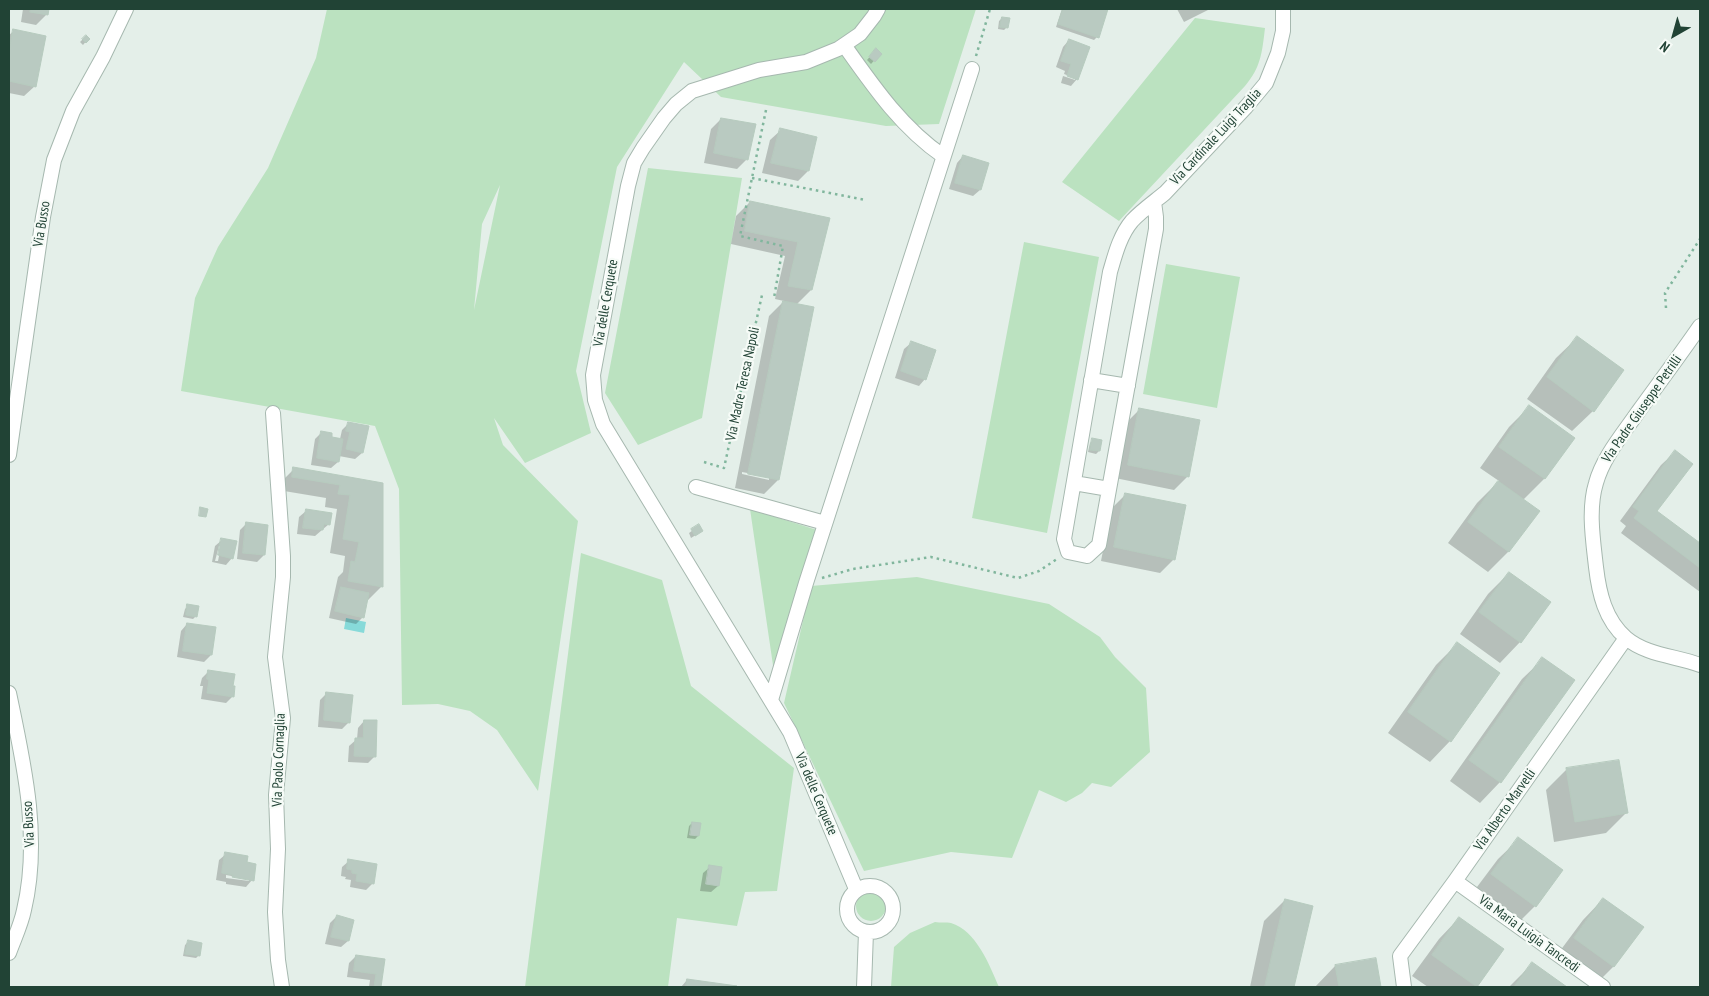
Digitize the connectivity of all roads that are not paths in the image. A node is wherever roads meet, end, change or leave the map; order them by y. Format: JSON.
{"nodes":[{"id":1,"x":126,"y":9,"type":"edge"},
{"id":2,"x":878,"y":9,"type":"edge"},
{"id":3,"x":1283,"y":9,"type":"edge"},
{"id":4,"x":844,"y":45,"type":"junction"},
{"id":5,"x":972,"y":69,"type":"road end"},
{"id":6,"x":943,"y":156,"type":"junction"},
{"id":7,"x":1154,"y":202,"type":"junction"},
{"id":8,"x":1700,"y":326,"type":"edge"},
{"id":9,"x":1091,"y":380,"type":"junction"},
{"id":10,"x":1128,"y":386,"type":"junction"},
{"id":11,"x":273,"y":413,"type":"dead end"},
{"id":12,"x":9,"y":455,"type":"edge"},
{"id":13,"x":1074,"y":483,"type":"junction"},
{"id":14,"x":696,"y":487,"type":"dead end"},
{"id":15,"x":1109,"y":490,"type":"junction"},
{"id":16,"x":825,"y":523,"type":"junction"},
{"id":17,"x":1626,"y":638,"type":"junction"},
{"id":18,"x":1700,"y":665,"type":"edge"},
{"id":19,"x":9,"y":697,"type":"edge"},
{"id":20,"x":771,"y":700,"type":"junction"},
{"id":21,"x":1455,"y":881,"type":"junction"},
{"id":22,"x":856,"y":889,"type":"junction"},
{"id":23,"x":866,"y":932,"type":"junction"},
{"id":24,"x":9,"y":953,"type":"edge"},
{"id":25,"x":282,"y":987,"type":"edge"},
{"id":26,"x":864,"y":987,"type":"edge"},
{"id":27,"x":1404,"y":987,"type":"edge"},
{"id":28,"x":1603,"y":987,"type":"edge"}],
"edges":[{"from":1,"to":12,"type":"street","name":"Via Busso"},
{"from":2,"to":4,"type":"street","name":"Via delle Cerquete"},
{"from":3,"to":7,"type":"street","name":"Via Cardinale Luigi Traglia"},
{"from":4,"to":6,"type":"street"},
{"from":4,"to":20,"type":"street","name":"Via delle Cerquete"},
{"from":5,"to":6,"type":"street"},
{"from":6,"to":16,"type":"street"},
{"from":7,"to":9,"type":"street","name":"Via Cardinale Luigi Traglia"},
{"from":7,"to":10,"type":"street"},
{"from":8,"to":17,"type":"street","name":"Via Padre Giuseppe Petrilli"},
{"from":9,"to":10,"type":"street"},
{"from":9,"to":13,"type":"street","name":"Via Cardinale Luigi Traglia"},
{"from":10,"to":15,"type":"street"},
{"from":11,"to":25,"type":"street","name":"Via Paolo Cornaglia"},
{"from":13,"to":15,"type":"street"},
{"from":13,"to":15,"type":"street","name":"Via Cardinale Luigi Traglia"},
{"from":14,"to":16,"type":"street"},
{"from":16,"to":20,"type":"street"},
{"from":17,"to":18,"type":"street"},
{"from":17,"to":21,"type":"street","name":"Via Alberto Marvelli"},
{"from":19,"to":24,"type":"street","name":"Via Busso"},
{"from":20,"to":22,"type":"street","name":"Via delle Cerquete"},
{"from":21,"to":27,"type":"street","name":"Via Alberto Marvelli"},
{"from":21,"to":28,"type":"street","name":"Via Maria Luigia Tancredi"},
{"from":22,"to":23,"type":"street"},
{"from":22,"to":23,"type":"street"},
{"from":23,"to":26,"type":"street"}]}
